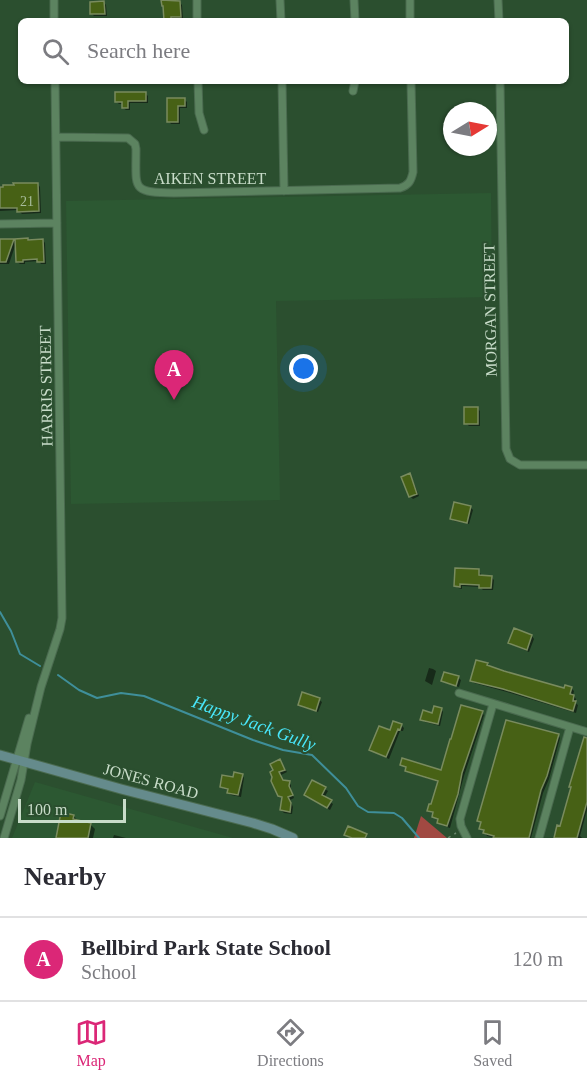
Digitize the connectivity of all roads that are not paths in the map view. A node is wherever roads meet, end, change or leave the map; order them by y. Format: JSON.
{"nodes":[{"id":1,"x":54,"y":0,"type":"edge"},
{"id":2,"x":197,"y":0,"type":"edge"},
{"id":3,"x":280,"y":0,"type":"edge"},
{"id":4,"x":354,"y":0,"type":"edge"},
{"id":5,"x":410,"y":0,"type":"edge"},
{"id":6,"x":498,"y":0,"type":"edge"},
{"id":7,"x":54,"y":18,"type":"edge"},
{"id":8,"x":197,"y":18,"type":"edge"},
{"id":9,"x":281,"y":18,"type":"edge"},
{"id":10,"x":355,"y":18,"type":"edge"},
{"id":11,"x":410,"y":18,"type":"edge"},
{"id":12,"x":499,"y":18,"type":"edge"},
{"id":13,"x":55,"y":84,"type":"edge"},
{"id":14,"x":198,"y":84,"type":"edge"},
{"id":15,"x":282,"y":84,"type":"edge"},
{"id":16,"x":354,"y":84,"type":"edge"},
{"id":17,"x":411,"y":84,"type":"edge"},
{"id":18,"x":500,"y":84,"type":"edge"},
{"id":19,"x":353,"y":91,"type":"dead end"},
{"id":20,"x":204,"y":129,"type":"dead end"},
{"id":21,"x":56,"y":137,"type":"junction"},
{"id":22,"x":284,"y":191,"type":"junction"},
{"id":23,"x":57,"y":223,"type":"junction"},
{"id":24,"x":0,"y":224,"type":"edge"},
{"id":25,"x":587,"y":465,"type":"edge"},
{"id":26,"x":459,"y":693,"type":"dead end"},
{"id":27,"x":493,"y":704,"type":"junction"},
{"id":28,"x":570,"y":727,"type":"junction"},
{"id":29,"x":587,"y":732,"type":"edge"},
{"id":30,"x":0,"y":755,"type":"edge"},
{"id":31,"x":21,"y":761,"type":"junction"},
{"id":32,"x":0,"y":816,"type":"edge"},
{"id":33,"x":4,"y":838,"type":"edge"},
{"id":34,"x":293,"y":838,"type":"edge"},
{"id":35,"x":467,"y":838,"type":"edge"},
{"id":36,"x":539,"y":838,"type":"edge"}],
"edges":[{"from":1,"to":7,"type":"street"},
{"from":2,"to":8,"type":"street"},
{"from":3,"to":9,"type":"street"},
{"from":4,"to":10,"type":"street"},
{"from":5,"to":11,"type":"street"},
{"from":6,"to":12,"type":"street"},
{"from":13,"to":21,"type":"street","name":"HARRIS STREET"},
{"from":14,"to":20,"type":"street"},
{"from":15,"to":22,"type":"street"},
{"from":16,"to":19,"type":"street"},
{"from":17,"to":22,"type":"street","name":"AIKEN STREET"},
{"from":18,"to":25,"type":"street","name":"MORGAN STREET"},
{"from":21,"to":22,"type":"street","name":"AIKEN STREET"},
{"from":21,"to":23,"type":"street","name":"HARRIS STREET"},
{"from":23,"to":24,"type":"street"},
{"from":23,"to":31,"type":"street","name":"HARRIS STREET"},
{"from":26,"to":27,"type":"street"},
{"from":27,"to":28,"type":"street"},
{"from":27,"to":35,"type":"street"},
{"from":28,"to":29,"type":"street"},
{"from":28,"to":36,"type":"street"},
{"from":30,"to":31,"type":"street","name":"JONES ROAD"},
{"from":31,"to":32,"type":"street"},
{"from":31,"to":33,"type":"street"},
{"from":31,"to":34,"type":"street","name":"JONES ROAD"}]}
